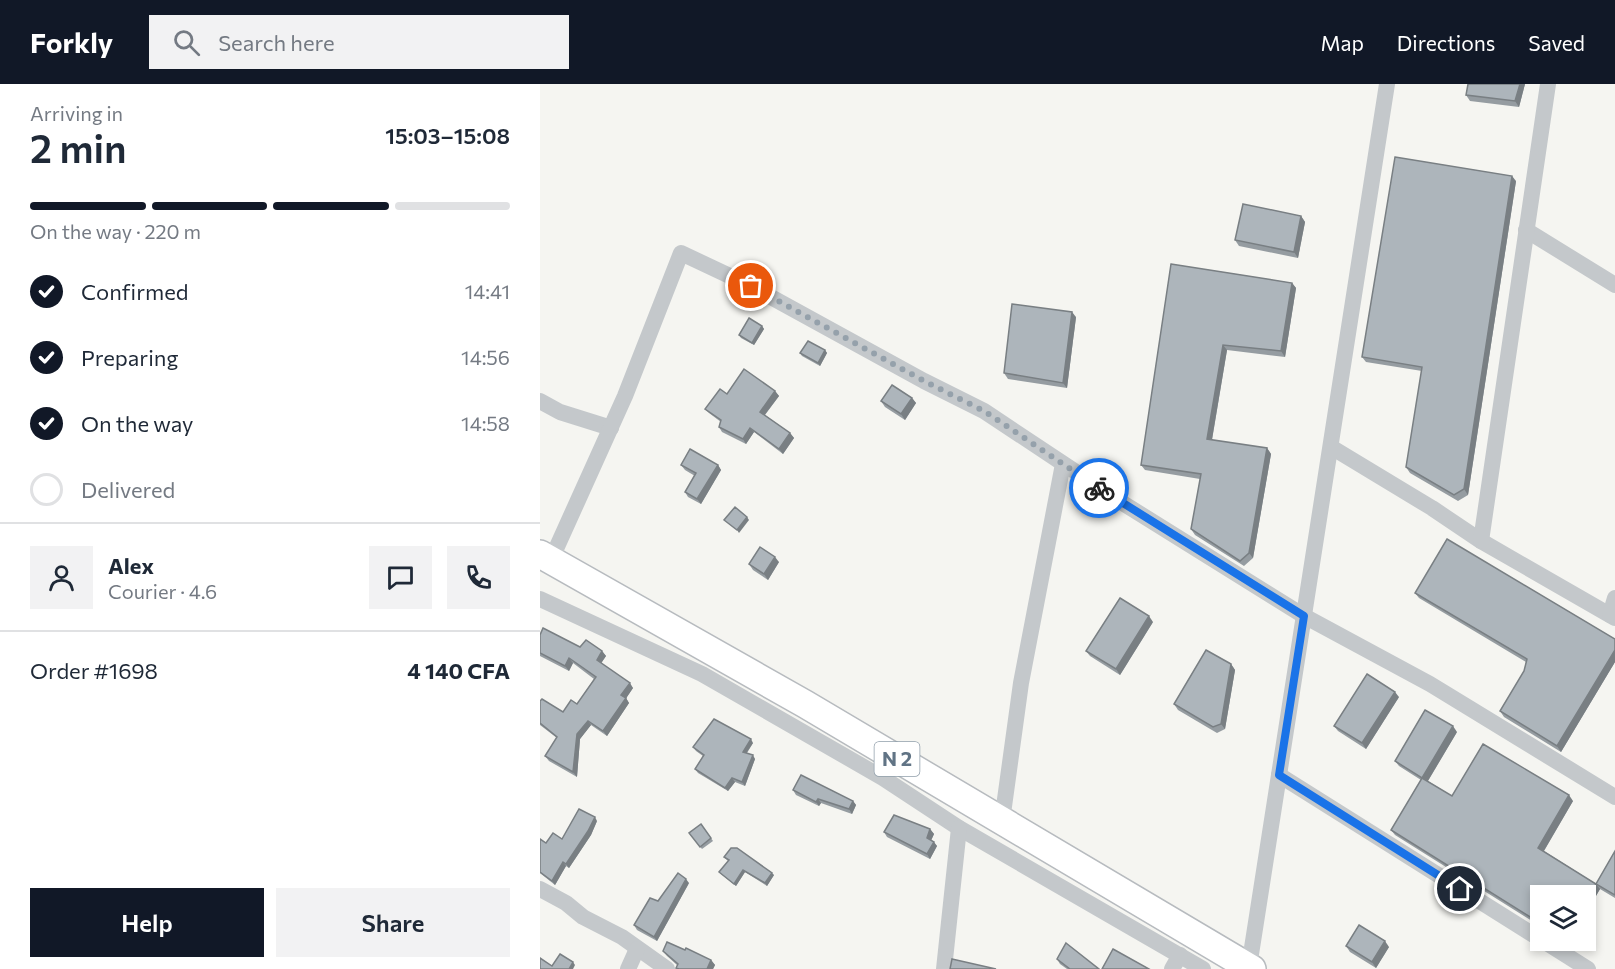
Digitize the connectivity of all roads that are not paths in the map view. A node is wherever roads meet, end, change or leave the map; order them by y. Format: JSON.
{"nodes":[{"id":1,"x":1387,"y":84,"type":"edge"},
{"id":2,"x":1548,"y":84,"type":"edge"},
{"id":3,"x":1527,"y":230,"type":"junction"},
{"id":4,"x":1615,"y":285,"type":"edge"},
{"id":5,"x":540,"y":401,"type":"edge"},
{"id":6,"x":611,"y":428,"type":"junction"},
{"id":7,"x":1331,"y":447,"type":"junction"},
{"id":8,"x":1063,"y":465,"type":"junction"},
{"id":9,"x":1480,"y":541,"type":"junction"},
{"id":10,"x":546,"y":557,"type":"edge"},
{"id":11,"x":1615,"y":598,"type":"edge"},
{"id":12,"x":540,"y":599,"type":"edge"},
{"id":13,"x":1304,"y":616,"type":"junction"},
{"id":14,"x":1612,"y":617,"type":"edge"},
{"id":15,"x":1279,"y":775,"type":"junction"},
{"id":16,"x":1615,"y":797,"type":"edge"},
{"id":17,"x":1002,"y":821,"type":"junction"},
{"id":18,"x":958,"y":828,"type":"junction"},
{"id":19,"x":540,"y":889,"type":"edge"},
{"id":20,"x":1530,"y":933,"type":"edge"},
{"id":21,"x":637,"y":949,"type":"junction"},
{"id":22,"x":1559,"y":951,"type":"edge"},
{"id":23,"x":1176,"y":962,"type":"edge"},
{"id":24,"x":1250,"y":968,"type":"edge"},
{"id":25,"x":628,"y":969,"type":"edge"},
{"id":26,"x":667,"y":969,"type":"edge"},
{"id":27,"x":944,"y":969,"type":"edge"},
{"id":28,"x":1203,"y":969,"type":"edge"},
{"id":29,"x":1588,"y":969,"type":"edge"}],
"edges":[{"from":1,"to":7,"type":"street"},
{"from":2,"to":3,"type":"street"},
{"from":3,"to":4,"type":"street"},
{"from":3,"to":9,"type":"street"},
{"from":5,"to":6,"type":"street"},
{"from":6,"to":8,"type":"street"},
{"from":6,"to":10,"type":"street"},
{"from":7,"to":9,"type":"street"},
{"from":7,"to":13,"type":"street"},
{"from":8,"to":13,"type":"street"},
{"from":8,"to":17,"type":"street"},
{"from":9,"to":14,"type":"street"},
{"from":10,"to":17,"type":"main road","number":"N 2"},
{"from":11,"to":14,"type":"street"},
{"from":12,"to":18,"type":"street"},
{"from":13,"to":15,"type":"street"},
{"from":13,"to":16,"type":"street"},
{"from":15,"to":20,"type":"street"},
{"from":15,"to":24,"type":"street"},
{"from":17,"to":24,"type":"main road","number":"N 2"},
{"from":18,"to":23,"type":"street"},
{"from":18,"to":27,"type":"street"},
{"from":19,"to":21,"type":"street"},
{"from":21,"to":25,"type":"street"},
{"from":21,"to":26,"type":"street"},
{"from":22,"to":29,"type":"street"},
{"from":23,"to":28,"type":"street"}]}
